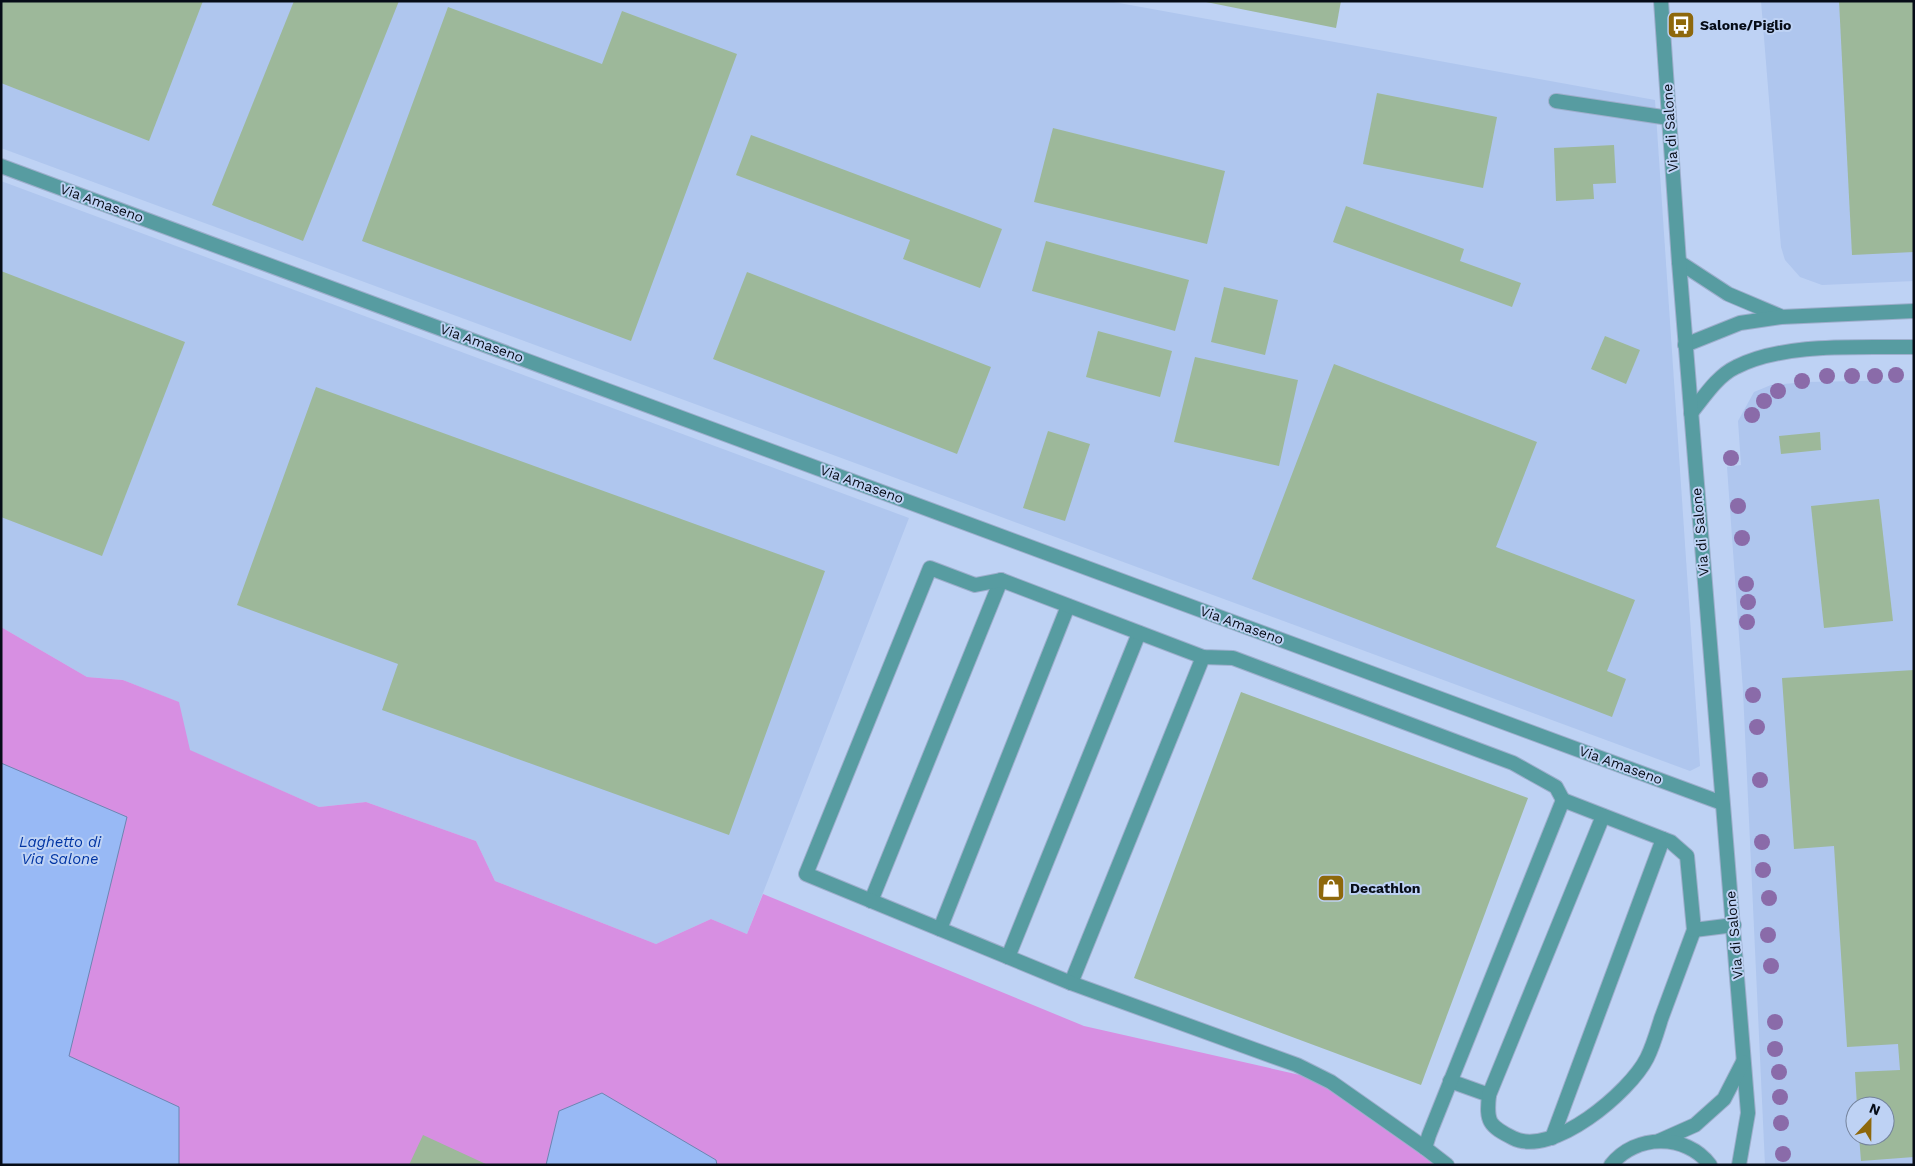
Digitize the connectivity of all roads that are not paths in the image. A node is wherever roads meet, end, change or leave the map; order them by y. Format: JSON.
{"nodes":[{"id":1,"x":1661,"y":1,"type":"edge"},
{"id":2,"x":1556,"y":101,"type":"dead end"},
{"id":3,"x":1669,"y":118,"type":"junction"},
{"id":4,"x":1,"y":166,"type":"edge"},
{"id":5,"x":1679,"y":262,"type":"junction"},
{"id":6,"x":1914,"y":311,"type":"edge"},
{"id":7,"x":1781,"y":317,"type":"junction"},
{"id":8,"x":1686,"y":345,"type":"junction"},
{"id":9,"x":1914,"y":347,"type":"edge"},
{"id":10,"x":1691,"y":413,"type":"junction"},
{"id":11,"x":1001,"y":580,"type":"junction"},
{"id":12,"x":1068,"y":606,"type":"junction"},
{"id":13,"x":1139,"y":633,"type":"junction"},
{"id":14,"x":1202,"y":657,"type":"junction"},
{"id":15,"x":1563,"y":800,"type":"junction"},
{"id":16,"x":1722,"y":803,"type":"junction"},
{"id":17,"x":1603,"y":816,"type":"junction"},
{"id":18,"x":1663,"y":839,"type":"junction"},
{"id":19,"x":871,"y":901,"type":"junction"},
{"id":20,"x":1734,"y":925,"type":"junction"},
{"id":21,"x":940,"y":929,"type":"junction"},
{"id":22,"x":1694,"y":930,"type":"junction"},
{"id":23,"x":1008,"y":957,"type":"junction"},
{"id":24,"x":1071,"y":983,"type":"junction"},
{"id":25,"x":1743,"y":1062,"type":"junction"},
{"id":26,"x":1450,"y":1081,"type":"junction"},
{"id":27,"x":1489,"y":1095,"type":"junction"},
{"id":28,"x":1552,"y":1138,"type":"junction"},
{"id":29,"x":1660,"y":1141,"type":"junction"},
{"id":30,"x":1425,"y":1148,"type":"junction"},
{"id":31,"x":1447,"y":1165,"type":"edge"},
{"id":32,"x":1611,"y":1165,"type":"edge"},
{"id":33,"x":1710,"y":1165,"type":"edge"},
{"id":34,"x":1740,"y":1165,"type":"edge"}],
"edges":[{"from":1,"to":3,"type":"street","name":"Via di Salone"},
{"from":2,"to":3,"type":"street"},
{"from":3,"to":5,"type":"street","name":"Via di Salone"},
{"from":4,"to":16,"type":"street","name":"Via Amaseno"},
{"from":5,"to":7,"type":"street"},
{"from":5,"to":8,"type":"street","name":"Via di Salone"},
{"from":6,"to":7,"type":"street"},
{"from":7,"to":8,"type":"street"},
{"from":8,"to":10,"type":"street","name":"Via di Salone"},
{"from":9,"to":10,"type":"street"},
{"from":10,"to":16,"type":"street","name":"Via di Salone"},
{"from":11,"to":12,"type":"street"},
{"from":11,"to":19,"type":"street"},
{"from":11,"to":19,"type":"street"},
{"from":12,"to":13,"type":"street"},
{"from":12,"to":21,"type":"street"},
{"from":13,"to":14,"type":"street"},
{"from":13,"to":23,"type":"street"},
{"from":14,"to":15,"type":"street"},
{"from":14,"to":24,"type":"street"},
{"from":15,"to":17,"type":"street"},
{"from":15,"to":26,"type":"street"},
{"from":16,"to":20,"type":"street","name":"Via di Salone"},
{"from":17,"to":18,"type":"street"},
{"from":17,"to":27,"type":"street"},
{"from":18,"to":22,"type":"street"},
{"from":18,"to":28,"type":"street"},
{"from":19,"to":21,"type":"street"},
{"from":20,"to":22,"type":"street"},
{"from":20,"to":25,"type":"street","name":"Via di Salone"},
{"from":21,"to":23,"type":"street"},
{"from":22,"to":28,"type":"street"},
{"from":23,"to":24,"type":"street"},
{"from":24,"to":30,"type":"street"},
{"from":25,"to":29,"type":"street"},
{"from":25,"to":34,"type":"street","name":"Via di Salone"},
{"from":26,"to":27,"type":"street"},
{"from":26,"to":30,"type":"street"},
{"from":27,"to":28,"type":"street"},
{"from":29,"to":32,"type":"street"},
{"from":29,"to":33,"type":"street"},
{"from":30,"to":31,"type":"street"}]}
